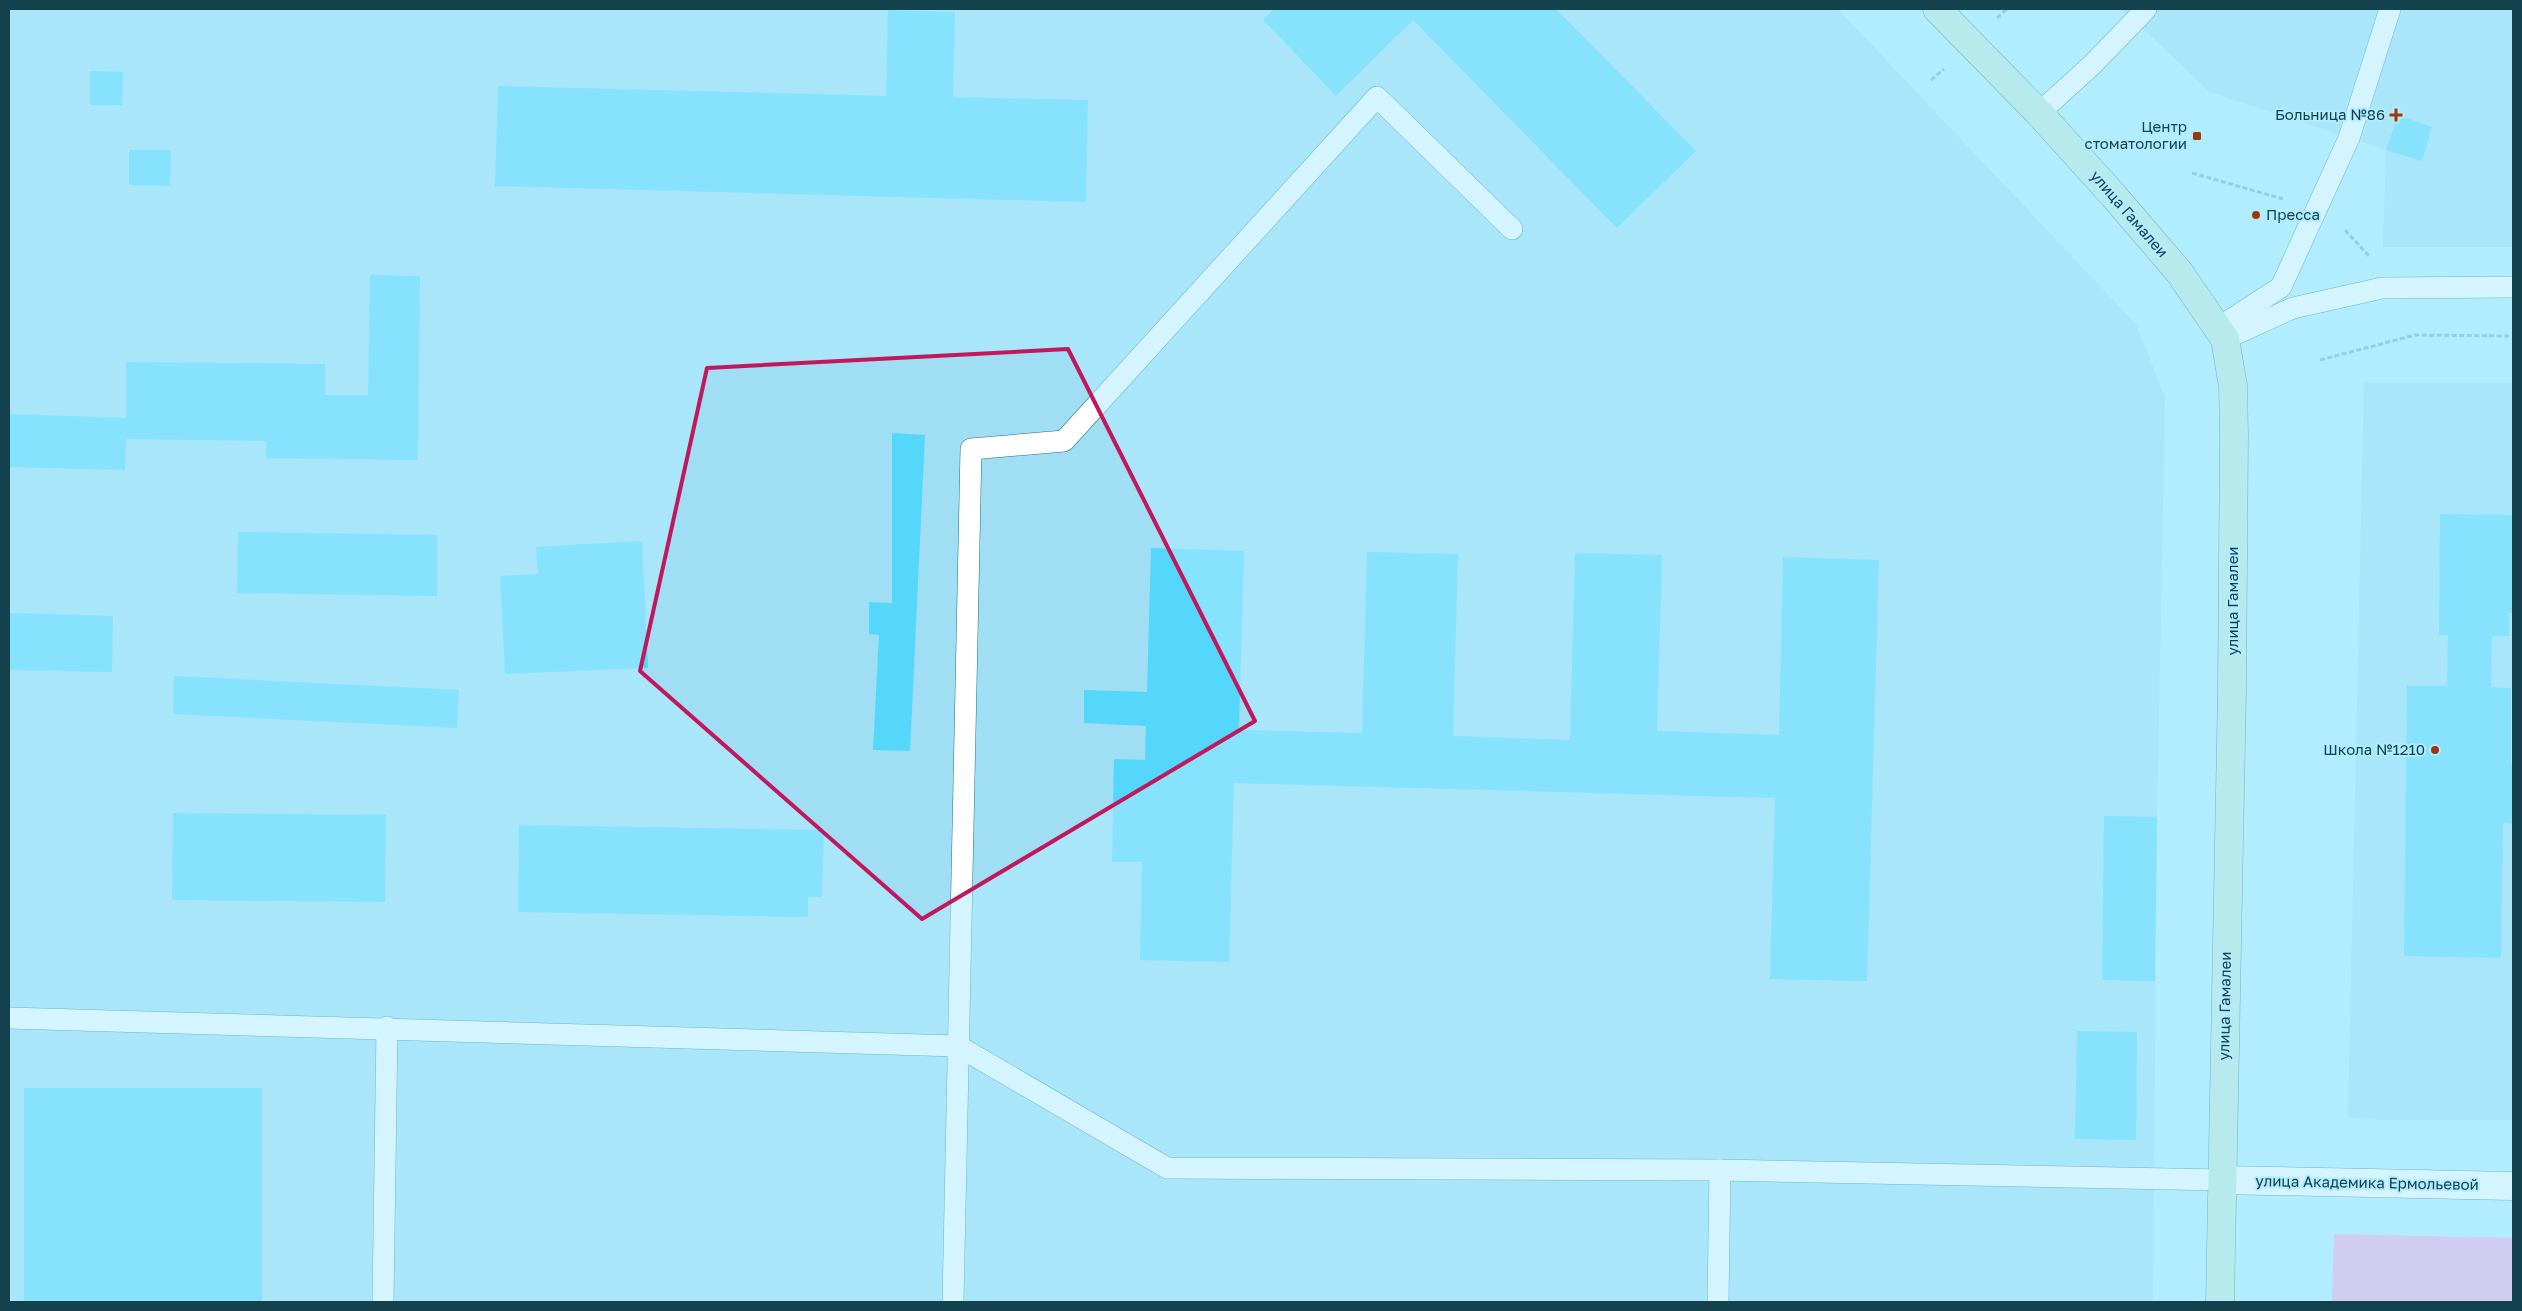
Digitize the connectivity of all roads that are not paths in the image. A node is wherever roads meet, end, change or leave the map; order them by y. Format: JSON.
{"nodes":[{"id":1,"x":1937,"y":9,"type":"edge"},
{"id":2,"x":2146,"y":9,"type":"edge"},
{"id":3,"x":2390,"y":9,"type":"edge"},
{"id":4,"x":2039,"y":114,"type":"junction"},
{"id":5,"x":1512,"y":229,"type":"dead end"},
{"id":6,"x":2513,"y":287,"type":"edge"},
{"id":7,"x":2221,"y":333,"type":"junction"},
{"id":8,"x":9,"y":1018,"type":"edge"},
{"id":9,"x":387,"y":1027,"type":"junction"},
{"id":10,"x":958,"y":1046,"type":"junction"},
{"id":11,"x":1720,"y":1170,"type":"junction"},
{"id":12,"x":2221,"y":1180,"type":"junction"},
{"id":13,"x":2513,"y":1186,"type":"edge"},
{"id":14,"x":383,"y":1302,"type":"edge"},
{"id":15,"x":952,"y":1302,"type":"edge"},
{"id":16,"x":1718,"y":1302,"type":"edge"},
{"id":17,"x":2220,"y":1302,"type":"edge"}],
"edges":[{"from":1,"to":4,"type":"street","name":"улица Гамалеи"},
{"from":2,"to":4,"type":"lane"},
{"from":3,"to":7,"type":"lane"},
{"from":4,"to":7,"type":"street","name":"улица Гамалеи"},
{"from":5,"to":10,"type":"lane"},
{"from":6,"to":7,"type":"lane"},
{"from":7,"to":12,"type":"street","name":"улица Гамалеи"},
{"from":8,"to":9,"type":"lane"},
{"from":9,"to":10,"type":"lane"},
{"from":9,"to":14,"type":"lane"},
{"from":10,"to":11,"type":"lane"},
{"from":10,"to":15,"type":"lane"},
{"from":11,"to":12,"type":"lane"},
{"from":11,"to":16,"type":"lane"},
{"from":12,"to":13,"type":"street","name":"улица Академика Ермольевой"},
{"from":12,"to":17,"type":"street","name":"улица Гамалеи"}]}
